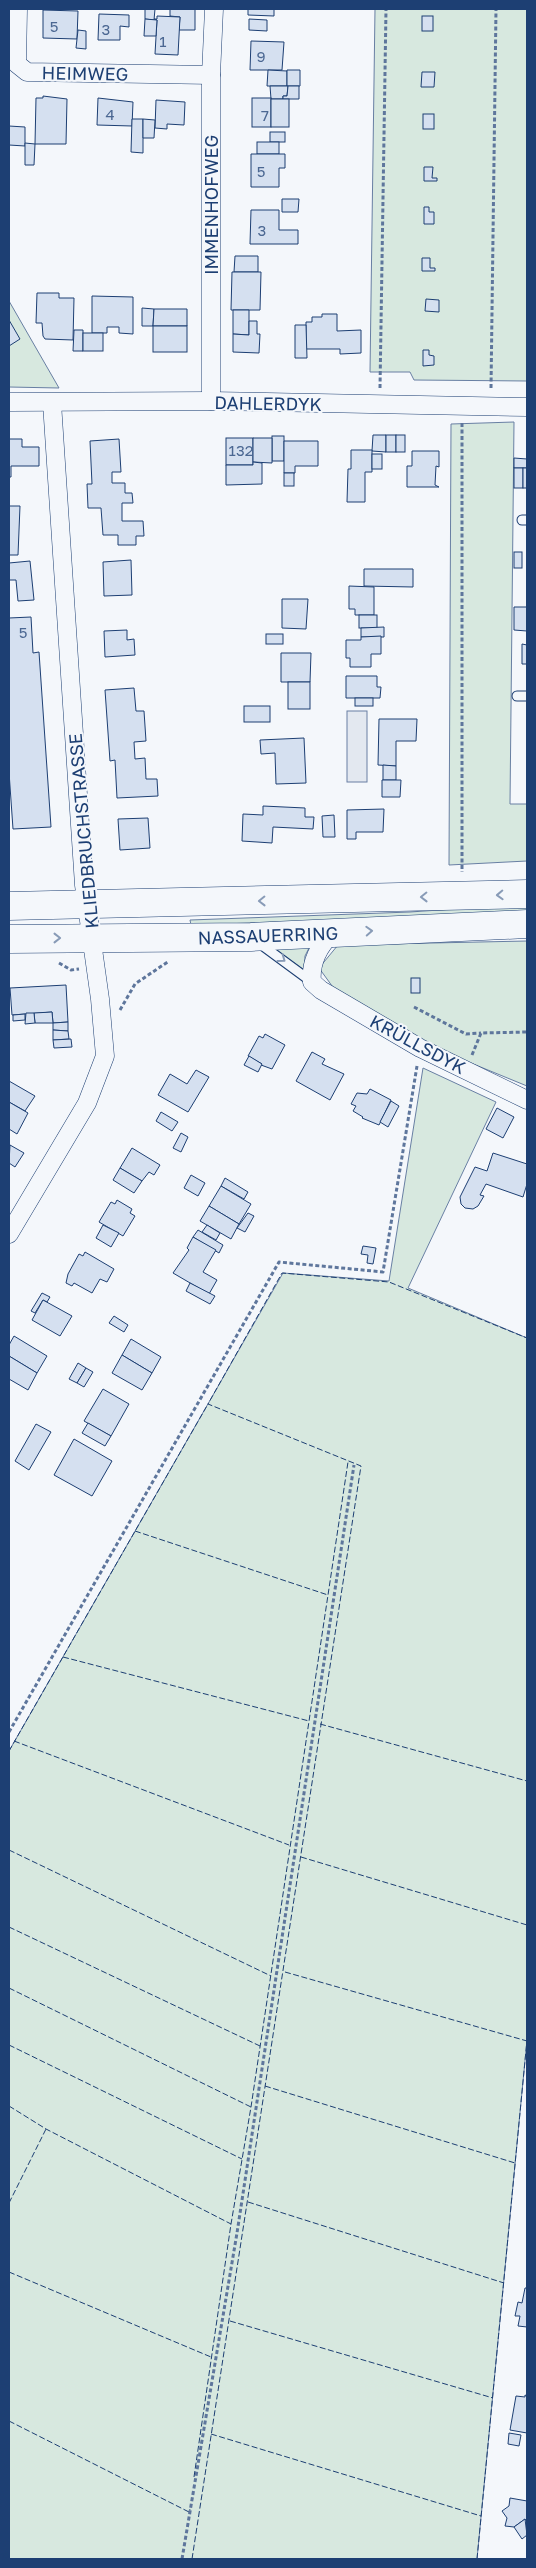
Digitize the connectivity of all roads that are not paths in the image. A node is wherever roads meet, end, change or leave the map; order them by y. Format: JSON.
{"nodes":[{"id":1,"x":18,"y":9,"type":"edge"},
{"id":2,"x":214,"y":9,"type":"edge"},
{"id":3,"x":211,"y":75,"type":"junction"},
{"id":4,"x":9,"y":402,"type":"edge"},
{"id":5,"x":211,"y":402,"type":"junction"},
{"id":6,"x":52,"y":403,"type":"junction"},
{"id":7,"x":527,"y":407,"type":"edge"},
{"id":8,"x":517,"y":696,"type":"dead end"},
{"id":9,"x":527,"y":696,"type":"edge"},
{"id":10,"x":527,"y":894,"type":"edge"},
{"id":11,"x":86,"y":905,"type":"junction"},
{"id":12,"x":9,"y":906,"type":"edge"},
{"id":13,"x":527,"y":924,"type":"edge"},
{"id":14,"x":333,"y":933,"type":"junction"},
{"id":15,"x":251,"y":937,"type":"junction"},
{"id":16,"x":92,"y":938,"type":"junction"},
{"id":17,"x":9,"y":939,"type":"edge"},
{"id":18,"x":312,"y":982,"type":"junction"},
{"id":19,"x":527,"y":1100,"type":"edge"},
{"id":20,"x":9,"y":1234,"type":"edge"}],
"edges":[{"from":1,"to":3,"type":"street","name":"HEIMWEG"},
{"from":2,"to":3,"type":"street","name":"IMMENHOFWEG"},
{"from":3,"to":5,"type":"street","name":"IMMENHOFWEG"},
{"from":4,"to":6,"type":"street","name":"DAHLERDYK"},
{"from":5,"to":6,"type":"street","name":"DAHLERDYK"},
{"from":5,"to":7,"type":"street","name":"DAHLERDYK"},
{"from":6,"to":11,"type":"street","name":"KLIEDBRUCHSTRASSE"},
{"from":8,"to":9,"type":"lane"},
{"from":10,"to":11,"type":"main road","name":"NASSAUERRING","one_way":true},
{"from":11,"to":12,"type":"main road","name":"NASSAUERRING"},
{"from":11,"to":16,"type":"street","name":"KLIEDBRUCHSTRASSE"},
{"from":14,"to":13,"type":"main road","name":"NASSAUERRING","one_way":true},
{"from":14,"to":15,"type":"main road","name":"NASSAUERRING"},
{"from":14,"to":18,"type":"street"},
{"from":15,"to":16,"type":"main road","name":"NASSAUERRING"},
{"from":15,"to":18,"type":"lane","name":"KRÜLLSDYK","one_way":true},
{"from":17,"to":16,"type":"main road","name":"NASSAUERRING","one_way":true},
{"from":16,"to":20,"type":"street","name":"KLIEDBRUCHSTRASSE"},
{"from":18,"to":19,"type":"street","name":"KRÜLLSDYK"}]}
